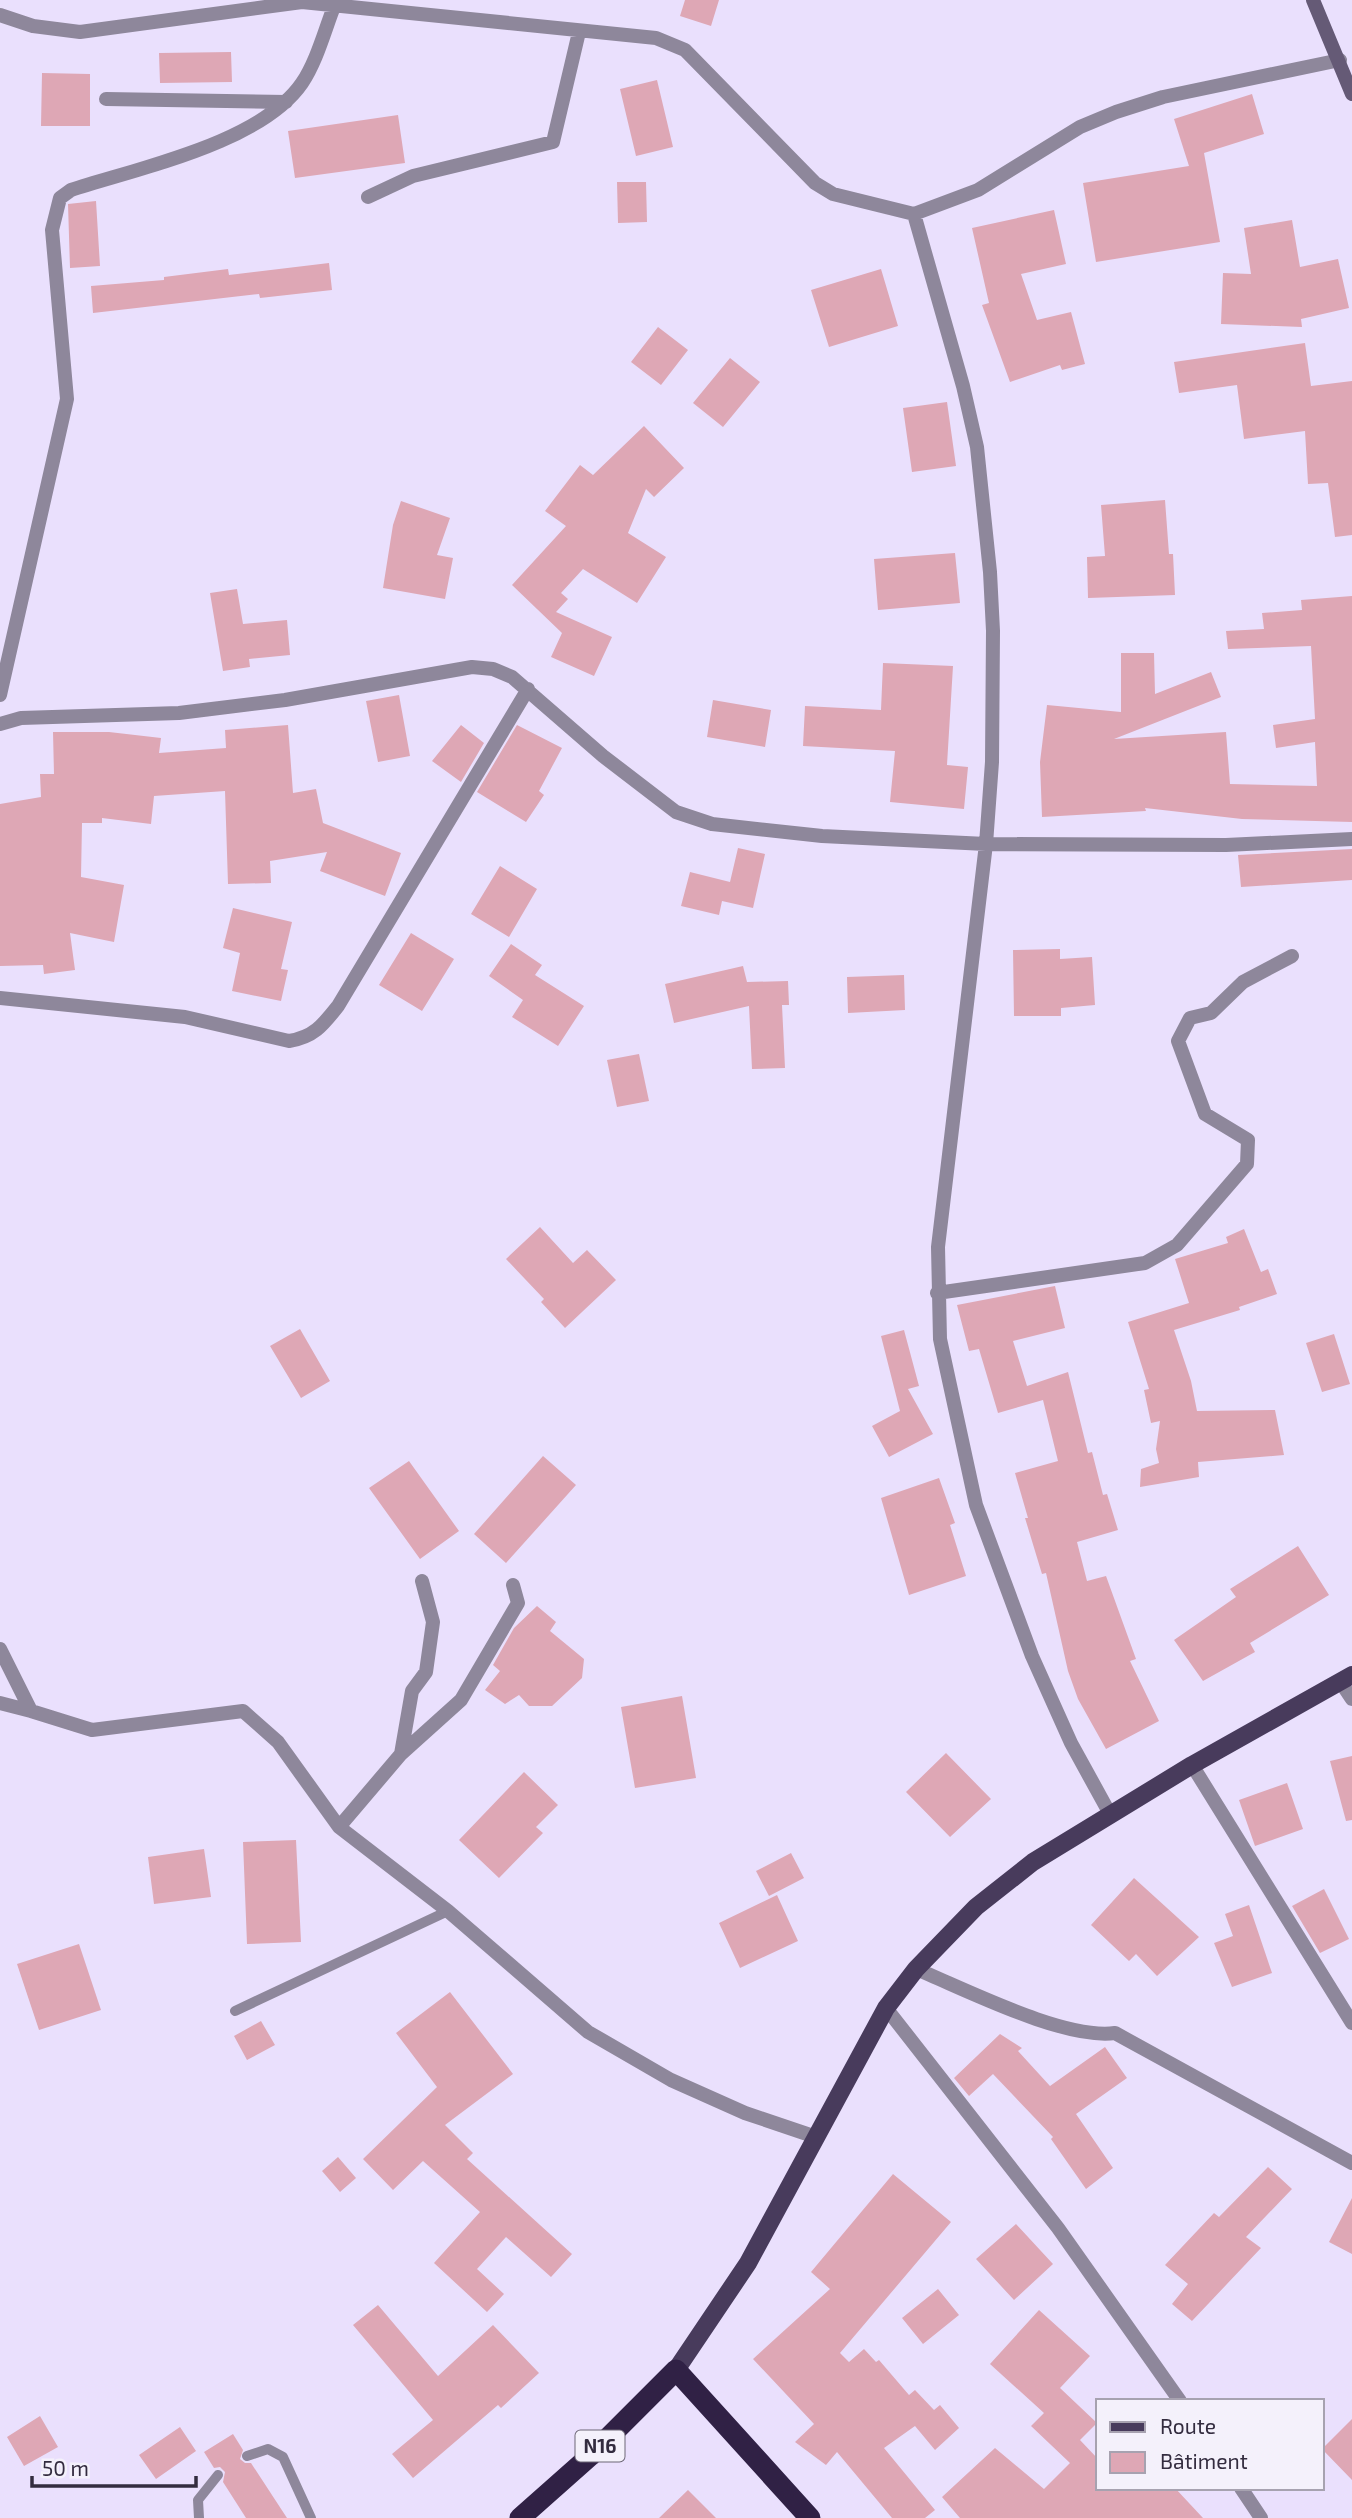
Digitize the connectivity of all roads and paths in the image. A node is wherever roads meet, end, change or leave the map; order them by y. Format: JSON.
{"nodes":[{"id":1,"x":1313,"y":0,"type":"edge"},
{"id":2,"x":335,"y":4,"type":"junction"},
{"id":3,"x":0,"y":15,"type":"edge"},
{"id":4,"x":579,"y":32,"type":"junction"},
{"id":5,"x":1340,"y":60,"type":"junction"},
{"id":6,"x":1352,"y":94,"type":"edge"},
{"id":7,"x":106,"y":99,"type":"dead end"},
{"id":8,"x":286,"y":102,"type":"junction"},
{"id":9,"x":368,"y":197,"type":"dead end"},
{"id":10,"x":914,"y":214,"type":"junction"},
{"id":11,"x":528,"y":689,"type":"junction"},
{"id":12,"x":0,"y":695,"type":"edge"},
{"id":13,"x":0,"y":724,"type":"edge"},
{"id":14,"x":1352,"y":839,"type":"edge"},
{"id":15,"x":986,"y":844,"type":"junction"},
{"id":16,"x":1292,"y":956,"type":"dead end"},
{"id":17,"x":0,"y":998,"type":"edge"},
{"id":18,"x":937,"y":1293,"type":"junction"},
{"id":19,"x":422,"y":1581,"type":"dead end"},
{"id":20,"x":513,"y":1585,"type":"dead end"},
{"id":21,"x":0,"y":1649,"type":"edge"},
{"id":22,"x":1346,"y":1678,"type":"edge"},
{"id":23,"x":1352,"y":1699,"type":"edge"},
{"id":24,"x":0,"y":1703,"type":"edge"},
{"id":25,"x":31,"y":1711,"type":"junction"},
{"id":26,"x":401,"y":1754,"type":"junction"},
{"id":27,"x":1192,"y":1765,"type":"junction"},
{"id":28,"x":1110,"y":1814,"type":"junction"},
{"id":29,"x":339,"y":1827,"type":"junction"},
{"id":30,"x":448,"y":1911,"type":"junction"},
{"id":31,"x":916,"y":1969,"type":"junction"},
{"id":32,"x":886,"y":2008,"type":"junction"},
{"id":33,"x":235,"y":2011,"type":"dead end"},
{"id":34,"x":1352,"y":2023,"type":"edge"},
{"id":35,"x":816,"y":2137,"type":"junction"},
{"id":36,"x":1352,"y":2163,"type":"edge"},
{"id":37,"x":676,"y":2370,"type":"junction"},
{"id":38,"x":1179,"y":2399,"type":"edge"},
{"id":39,"x":247,"y":2456,"type":"dead end"},
{"id":40,"x":218,"y":2475,"type":"dead end"},
{"id":41,"x":1242,"y":2490,"type":"edge"},
{"id":42,"x":199,"y":2518,"type":"edge"},
{"id":43,"x":312,"y":2518,"type":"edge"},
{"id":44,"x":520,"y":2518,"type":"edge"},
{"id":45,"x":810,"y":2518,"type":"edge"},
{"id":46,"x":1261,"y":2518,"type":"edge"}],
"edges":[{"from":1,"to":5,"type":"street"},
{"from":2,"to":3,"type":"street"},
{"from":2,"to":4,"type":"street"},
{"from":2,"to":8,"type":"street"},
{"from":4,"to":9,"type":"street"},
{"from":4,"to":10,"type":"street"},
{"from":5,"to":6,"type":"street"},
{"from":5,"to":10,"type":"street"},
{"from":7,"to":8,"type":"street"},
{"from":8,"to":12,"type":"street"},
{"from":10,"to":15,"type":"street"},
{"from":11,"to":13,"type":"street"},
{"from":11,"to":15,"type":"street"},
{"from":11,"to":17,"type":"street"},
{"from":14,"to":15,"type":"street"},
{"from":15,"to":18,"type":"street"},
{"from":16,"to":18,"type":"street"},
{"from":18,"to":28,"type":"street"},
{"from":19,"to":26,"type":"street"},
{"from":20,"to":26,"type":"street"},
{"from":21,"to":25,"type":"street"},
{"from":22,"to":23,"type":"street"},
{"from":22,"to":27,"type":"main road"},
{"from":24,"to":25,"type":"street"},
{"from":25,"to":29,"type":"street"},
{"from":26,"to":29,"type":"street"},
{"from":27,"to":28,"type":"main road"},
{"from":27,"to":34,"type":"street"},
{"from":28,"to":31,"type":"main road"},
{"from":29,"to":30,"type":"street"},
{"from":30,"to":33,"type":"lane"},
{"from":30,"to":35,"type":"street"},
{"from":31,"to":32,"type":"main road"},
{"from":31,"to":36,"type":"street"},
{"from":32,"to":35,"type":"main road"},
{"from":32,"to":38,"type":"street"},
{"from":35,"to":37,"type":"main road"},
{"from":37,"to":44,"type":"highway","number":"N16"},
{"from":37,"to":45,"type":"highway"},
{"from":39,"to":43,"type":"lane"},
{"from":40,"to":42,"type":"lane"},
{"from":41,"to":46,"type":"street"}]}
